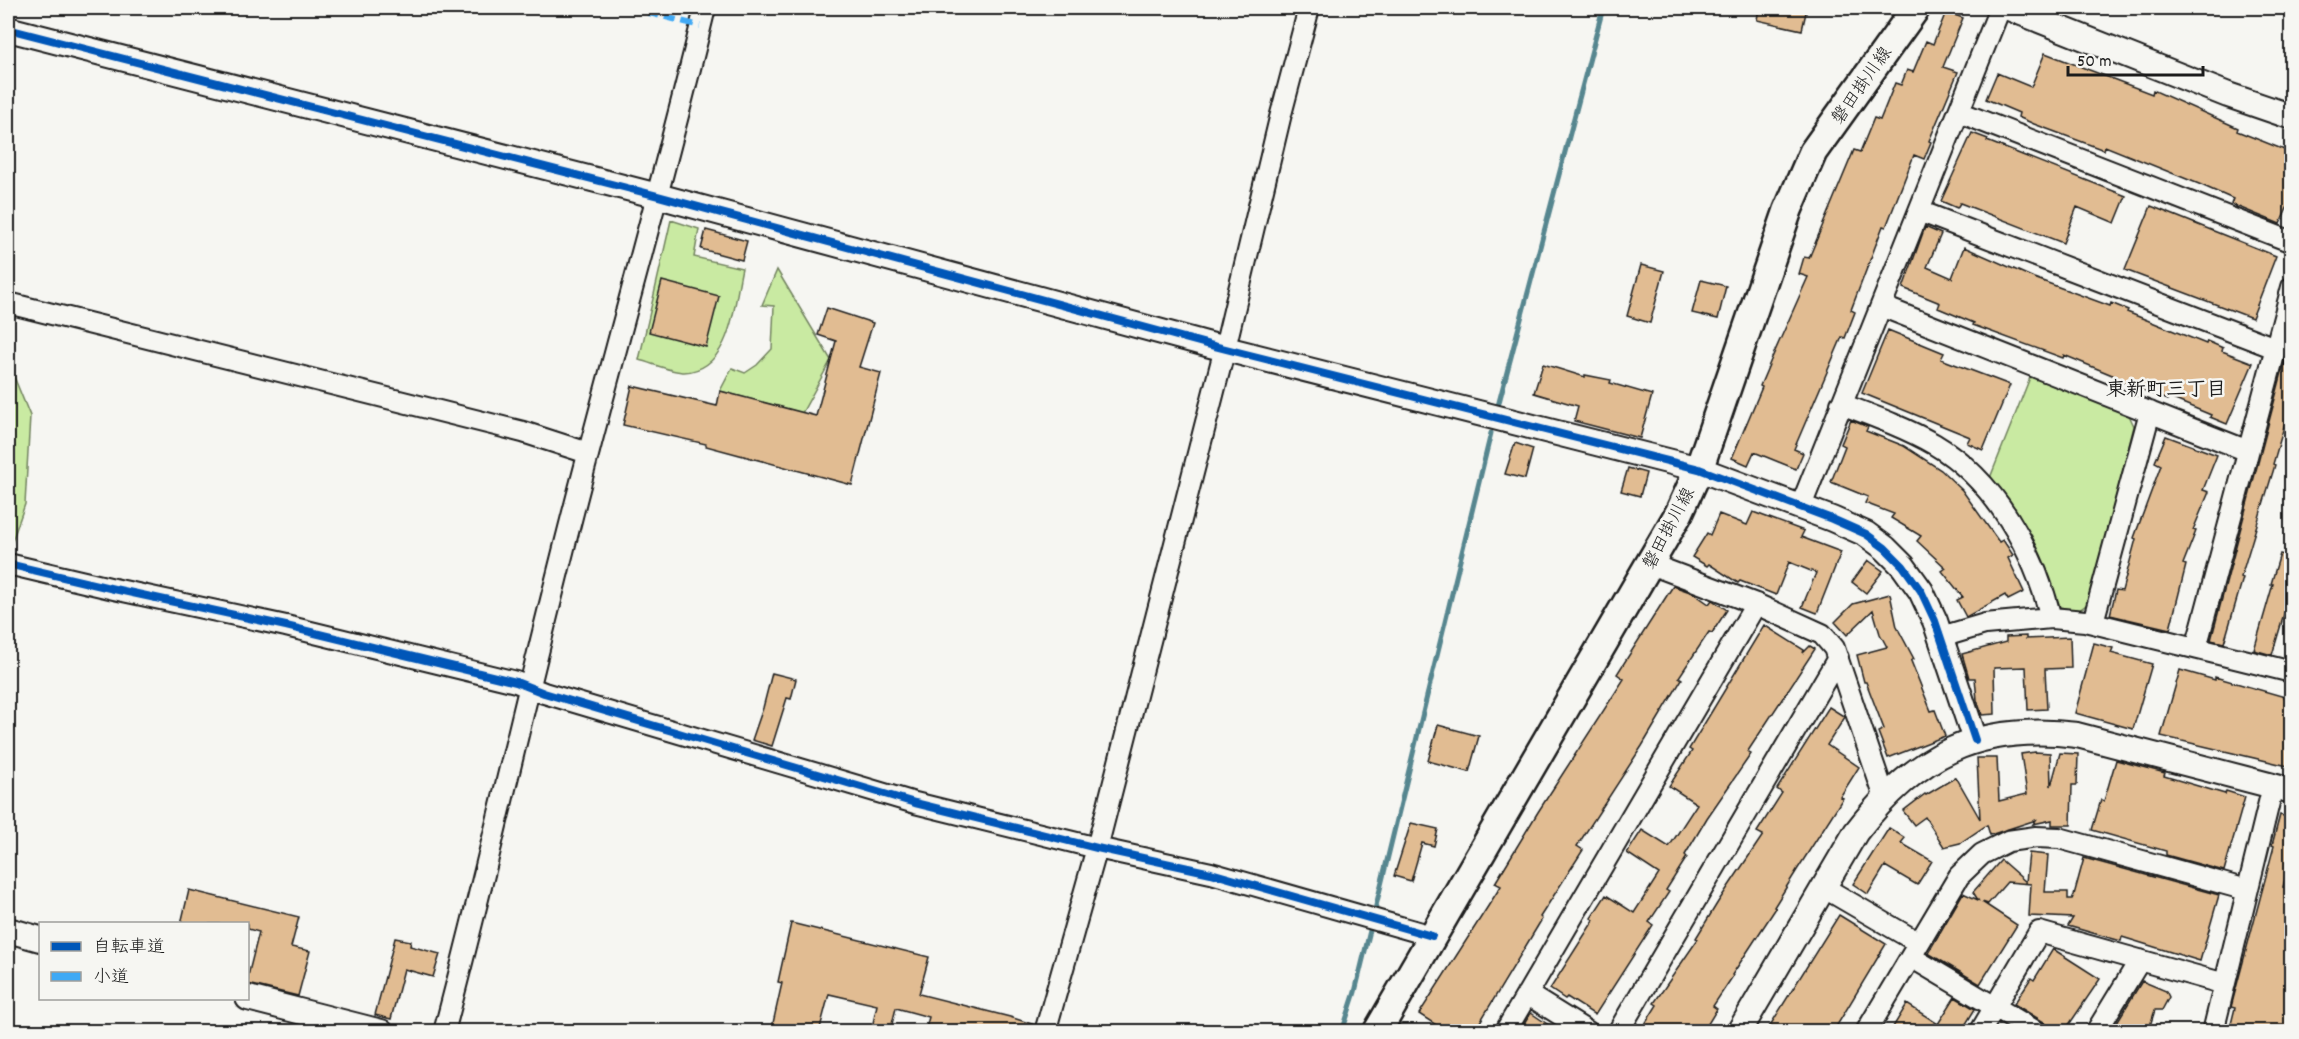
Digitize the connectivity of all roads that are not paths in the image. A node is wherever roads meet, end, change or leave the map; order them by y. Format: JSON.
{"nodes":[{"id":1,"x":705,"y":8,"type":"edge"},
{"id":2,"x":1309,"y":8,"type":"edge"},
{"id":3,"x":1916,"y":8,"type":"edge"},
{"id":4,"x":2000,"y":8,"type":"edge"},
{"id":5,"x":2009,"y":8,"type":"edge"},
{"id":6,"x":8,"y":29,"type":"edge"},
{"id":7,"x":1959,"y":112,"type":"junction"},
{"id":8,"x":2292,"y":117,"type":"edge"},
{"id":9,"x":658,"y":196,"type":"junction"},
{"id":10,"x":1919,"y":211,"type":"junction"},
{"id":11,"x":2292,"y":242,"type":"edge"},
{"id":12,"x":2292,"y":287,"type":"edge"},
{"id":13,"x":8,"y":303,"type":"edge"},
{"id":14,"x":1881,"y":306,"type":"junction"},
{"id":15,"x":1225,"y":348,"type":"junction"},
{"id":16,"x":2275,"y":348,"type":"junction"},
{"id":17,"x":1841,"y":404,"type":"junction"},
{"id":18,"x":2150,"y":412,"type":"junction"},
{"id":19,"x":2248,"y":451,"type":"junction"},
{"id":20,"x":588,"y":453,"type":"junction"},
{"id":21,"x":1699,"y":469,"type":"junction"},
{"id":22,"x":1801,"y":506,"type":"junction"},
{"id":23,"x":8,"y":564,"type":"edge"},
{"id":24,"x":1650,"y":564,"type":"junction"},
{"id":25,"x":1756,"y":604,"type":"junction"},
{"id":26,"x":2050,"y":618,"type":"junction"},
{"id":27,"x":2093,"y":622,"type":"junction"},
{"id":28,"x":1941,"y":637,"type":"junction"},
{"id":29,"x":2196,"y":648,"type":"junction"},
{"id":30,"x":1838,"y":658,"type":"junction"},
{"id":31,"x":2292,"y":672,"type":"edge"},
{"id":32,"x":529,"y":687,"type":"junction"},
{"id":33,"x":1975,"y":740,"type":"junction"},
{"id":34,"x":2283,"y":788,"type":"edge"},
{"id":35,"x":1885,"y":798,"type":"junction"},
{"id":36,"x":1097,"y":848,"type":"junction"},
{"id":37,"x":1823,"y":887,"type":"junction"},
{"id":38,"x":2247,"y":890,"type":"junction"},
{"id":39,"x":8,"y":930,"type":"edge"},
{"id":40,"x":1432,"y":936,"type":"junction"},
{"id":41,"x":39,"y":939,"type":"edge"},
{"id":42,"x":1915,"y":950,"type":"junction"},
{"id":43,"x":2140,"y":960,"type":"junction"},
{"id":44,"x":2224,"y":984,"type":"junction"},
{"id":45,"x":1527,"y":993,"type":"junction"},
{"id":46,"x":249,"y":998,"type":"edge"},
{"id":47,"x":1995,"y":1007,"type":"junction"},
{"id":48,"x":1385,"y":1029,"type":"edge"},
{"id":49,"x":381,"y":1032,"type":"edge"},
{"id":50,"x":444,"y":1032,"type":"edge"},
{"id":51,"x":1045,"y":1032,"type":"edge"},
{"id":52,"x":1505,"y":1032,"type":"edge"},
{"id":53,"x":1588,"y":1032,"type":"edge"},
{"id":54,"x":1618,"y":1032,"type":"edge"},
{"id":55,"x":1739,"y":1032,"type":"edge"},
{"id":56,"x":1866,"y":1032,"type":"edge"},
{"id":57,"x":1980,"y":1032,"type":"edge"},
{"id":58,"x":2037,"y":1032,"type":"edge"},
{"id":59,"x":2096,"y":1032,"type":"edge"},
{"id":60,"x":2213,"y":1032,"type":"edge"}],
"edges":[{"from":1,"to":9,"type":"street"},
{"from":2,"to":15,"type":"street"},
{"from":3,"to":21,"type":"main road","name":"磐田掛川線"},
{"from":4,"to":7,"type":"street"},
{"from":5,"to":8,"type":"street"},
{"from":6,"to":9,"type":"street"},
{"from":7,"to":10,"type":"street"},
{"from":7,"to":11,"type":"street"},
{"from":9,"to":15,"type":"street"},
{"from":9,"to":20,"type":"street"},
{"from":10,"to":14,"type":"street"},
{"from":10,"to":16,"type":"street"},
{"from":12,"to":16,"type":"street"},
{"from":13,"to":20,"type":"street"},
{"from":14,"to":17,"type":"street"},
{"from":14,"to":18,"type":"street"},
{"from":15,"to":21,"type":"street"},
{"from":15,"to":36,"type":"street"},
{"from":16,"to":19,"type":"street"},
{"from":17,"to":22,"type":"street"},
{"from":17,"to":26,"type":"street"},
{"from":18,"to":19,"type":"street"},
{"from":18,"to":27,"type":"street"},
{"from":19,"to":29,"type":"street"},
{"from":20,"to":32,"type":"street"},
{"from":21,"to":22,"type":"street"},
{"from":21,"to":24,"type":"main road","name":"磐田掛川線"},
{"from":22,"to":28,"type":"street"},
{"from":23,"to":32,"type":"street"},
{"from":24,"to":25,"type":"street"},
{"from":24,"to":40,"type":"main road","name":"磐田掛川線"},
{"from":25,"to":30,"type":"street"},
{"from":25,"to":45,"type":"street"},
{"from":26,"to":27,"type":"street"},
{"from":26,"to":28,"type":"street"},
{"from":27,"to":29,"type":"street"},
{"from":28,"to":33,"type":"street"},
{"from":29,"to":31,"type":"street"},
{"from":30,"to":35,"type":"street"},
{"from":30,"to":54,"type":"street"},
{"from":32,"to":36,"type":"street"},
{"from":32,"to":50,"type":"street"},
{"from":33,"to":34,"type":"street"},
{"from":33,"to":35,"type":"street"},
{"from":34,"to":38,"type":"street"},
{"from":35,"to":37,"type":"street"},
{"from":36,"to":40,"type":"street"},
{"from":36,"to":51,"type":"street"},
{"from":37,"to":42,"type":"street"},
{"from":37,"to":55,"type":"street"},
{"from":38,"to":42,"type":"street"},
{"from":38,"to":44,"type":"street"},
{"from":39,"to":41,"type":"street"},
{"from":40,"to":48,"type":"main road","name":"磐田掛川線"},
{"from":42,"to":47,"type":"street"},
{"from":42,"to":56,"type":"street"},
{"from":43,"to":44,"type":"street"},
{"from":43,"to":47,"type":"street"},
{"from":43,"to":59,"type":"street"},
{"from":44,"to":60,"type":"street"},
{"from":45,"to":52,"type":"street"},
{"from":45,"to":53,"type":"street"},
{"from":46,"to":49,"type":"street"},
{"from":47,"to":57,"type":"street"},
{"from":47,"to":58,"type":"street"}]}
